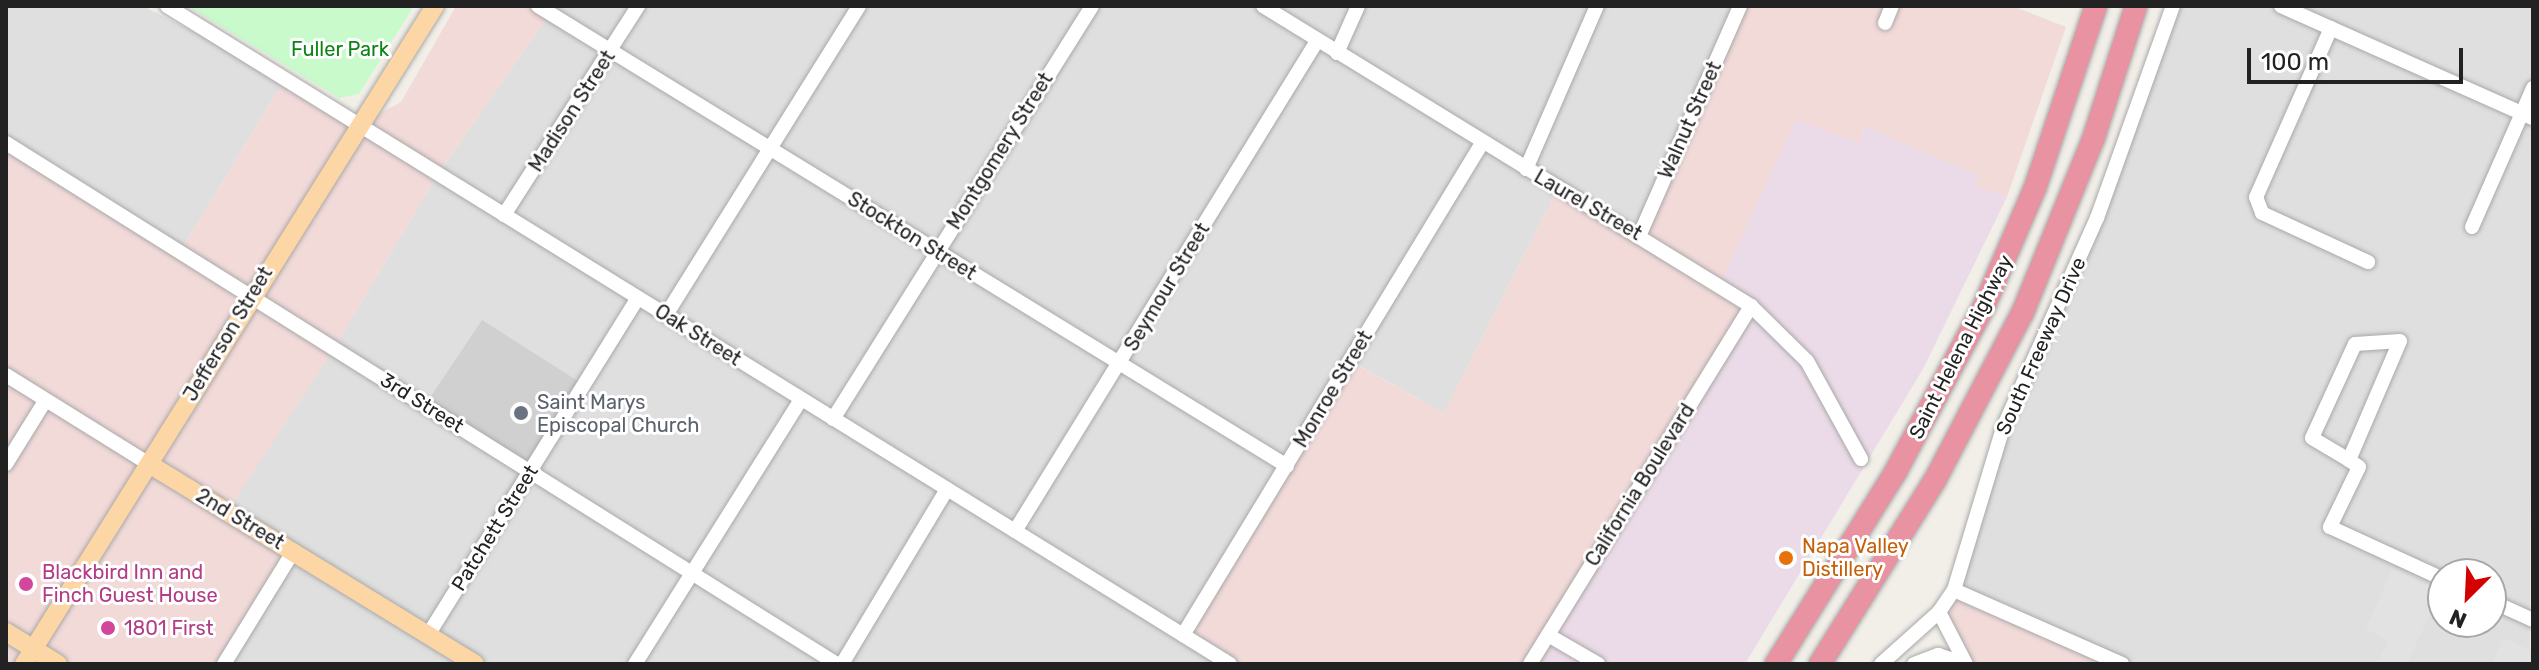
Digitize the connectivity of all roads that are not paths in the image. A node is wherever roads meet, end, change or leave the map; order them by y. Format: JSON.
{"nodes":[{"id":1,"x":167,"y":6,"type":"edge"},
{"id":2,"x":435,"y":6,"type":"edge"},
{"id":3,"x":446,"y":6,"type":"edge"},
{"id":4,"x":538,"y":6,"type":"edge"},
{"id":5,"x":638,"y":6,"type":"edge"},
{"id":6,"x":859,"y":6,"type":"edge"},
{"id":7,"x":1092,"y":6,"type":"edge"},
{"id":8,"x":1263,"y":6,"type":"edge"},
{"id":9,"x":1358,"y":6,"type":"edge"},
{"id":10,"x":1597,"y":6,"type":"edge"},
{"id":11,"x":1740,"y":6,"type":"edge"},
{"id":12,"x":1892,"y":6,"type":"edge"},
{"id":13,"x":2096,"y":6,"type":"edge"},
{"id":14,"x":2136,"y":6,"type":"edge"},
{"id":15,"x":2173,"y":6,"type":"edge"},
{"id":16,"x":2281,"y":6,"type":"edge"},
{"id":17,"x":1885,"y":23,"type":"dead end"},
{"id":18,"x":2331,"y":28,"type":"junction"},
{"id":19,"x":419,"y":33,"type":"junction"},
{"id":20,"x":1317,"y":41,"type":"junction"},
{"id":21,"x":611,"y":51,"type":"junction"},
{"id":22,"x":1337,"y":53,"type":"junction"},
{"id":23,"x":2533,"y":88,"type":"edge"},
{"id":24,"x":2527,"y":116,"type":"edge"},
{"id":25,"x":360,"y":124,"type":"junction"},
{"id":26,"x":6,"y":143,"type":"edge"},
{"id":27,"x":1482,"y":143,"type":"junction"},
{"id":28,"x":772,"y":150,"type":"junction"},
{"id":29,"x":1526,"y":169,"type":"junction"},
{"id":30,"x":504,"y":215,"type":"junction"},
{"id":31,"x":2472,"y":227,"type":"dead end"},
{"id":32,"x":1640,"y":234,"type":"junction"},
{"id":33,"x":937,"y":251,"type":"junction"},
{"id":34,"x":2368,"y":262,"type":"dead end"},
{"id":35,"x":251,"y":296,"type":"junction"},
{"id":36,"x":638,"y":298,"type":"junction"},
{"id":37,"x":1751,"y":306,"type":"junction"},
{"id":38,"x":666,"y":315,"type":"junction"},
{"id":39,"x":1121,"y":364,"type":"junction"},
{"id":40,"x":6,"y":375,"type":"edge"},
{"id":41,"x":801,"y":399,"type":"junction"},
{"id":42,"x":45,"y":401,"type":"junction"},
{"id":43,"x":833,"y":419,"type":"junction"},
{"id":44,"x":1861,"y":459,"type":"dead end"},
{"id":45,"x":2349,"y":460,"type":"junction"},
{"id":46,"x":6,"y":464,"type":"edge"},
{"id":47,"x":149,"y":464,"type":"junction"},
{"id":48,"x":1287,"y":466,"type":"junction"},
{"id":49,"x":531,"y":472,"type":"junction"},
{"id":50,"x":947,"y":489,"type":"junction"},
{"id":51,"x":1015,"y":531,"type":"junction"},
{"id":52,"x":293,"y":552,"type":"junction"},
{"id":53,"x":691,"y":572,"type":"junction"},
{"id":54,"x":2427,"y":572,"type":"edge"},
{"id":55,"x":1954,"y":590,"type":"junction"},
{"id":56,"x":2507,"y":608,"type":"edge"},
{"id":57,"x":1939,"y":612,"type":"junction"},
{"id":58,"x":2533,"y":620,"type":"edge"},
{"id":59,"x":6,"y":632,"type":"edge"},
{"id":60,"x":428,"y":635,"type":"junction"},
{"id":61,"x":1183,"y":635,"type":"junction"},
{"id":62,"x":1548,"y":635,"type":"junction"},
{"id":63,"x":28,"y":656,"type":"edge"},
{"id":64,"x":58,"y":664,"type":"edge"},
{"id":65,"x":224,"y":664,"type":"edge"},
{"id":66,"x":475,"y":664,"type":"edge"},
{"id":67,"x":635,"y":664,"type":"edge"},
{"id":68,"x":840,"y":664,"type":"edge"},
{"id":69,"x":1230,"y":664,"type":"edge"},
{"id":70,"x":1530,"y":664,"type":"edge"},
{"id":71,"x":1598,"y":664,"type":"edge"},
{"id":72,"x":1776,"y":664,"type":"edge"},
{"id":73,"x":1820,"y":664,"type":"edge"},
{"id":74,"x":1881,"y":664,"type":"edge"},
{"id":75,"x":1914,"y":664,"type":"edge"},
{"id":76,"x":1966,"y":664,"type":"edge"},
{"id":77,"x":2122,"y":664,"type":"edge"}],
"edges":[{"from":1,"to":25,"type":"street","name":"Oak Street"},
{"from":2,"to":19,"type":"main road","name":"Jefferson Street"},
{"from":3,"to":19,"type":"main road"},
{"from":4,"to":21,"type":"street","name":"Stockton Street"},
{"from":5,"to":21,"type":"street","name":"Madison Street"},
{"from":6,"to":28,"type":"street"},
{"from":7,"to":33,"type":"street","name":"Montgomery Street"},
{"from":8,"to":20,"type":"street","name":"Laurel Street"},
{"from":9,"to":22,"type":"street"},
{"from":10,"to":29,"type":"street"},
{"from":11,"to":32,"type":"street","name":"Walnut Street"},
{"from":12,"to":17,"type":"street"},
{"from":13,"to":72,"type":"highway","name":"Saint Helena Highway"},
{"from":14,"to":73,"type":"highway","name":"Saint Helena Highway"},
{"from":15,"to":55,"type":"street","name":"South Freeway Drive"},
{"from":16,"to":18,"type":"street"},
{"from":18,"to":24,"type":"street"},
{"from":18,"to":34,"type":"street"},
{"from":19,"to":25,"type":"main road","name":"Jefferson Street"},
{"from":20,"to":22,"type":"street","name":"Laurel Street"},
{"from":20,"to":39,"type":"street","name":"Seymour Street"},
{"from":21,"to":28,"type":"street","name":"Stockton Street"},
{"from":21,"to":30,"type":"street","name":"Madison Street"},
{"from":22,"to":27,"type":"street","name":"Laurel Street"},
{"from":23,"to":24,"type":"street"},
{"from":24,"to":31,"type":"street"},
{"from":25,"to":30,"type":"street","name":"Oak Street"},
{"from":25,"to":35,"type":"main road","name":"Jefferson Street"},
{"from":26,"to":35,"type":"street","name":"3rd Street"},
{"from":27,"to":29,"type":"street","name":"Laurel Street"},
{"from":27,"to":48,"type":"street","name":"Monroe Street"},
{"from":28,"to":33,"type":"street","name":"Stockton Street"},
{"from":28,"to":38,"type":"street"},
{"from":29,"to":32,"type":"street","name":"Laurel Street"},
{"from":30,"to":36,"type":"street","name":"Oak Street"},
{"from":32,"to":37,"type":"street","name":"Laurel Street"},
{"from":33,"to":39,"type":"street","name":"Stockton Street"},
{"from":33,"to":43,"type":"street","name":"Montgomery Street"},
{"from":35,"to":47,"type":"main road","name":"Jefferson Street"},
{"from":35,"to":49,"type":"street","name":"3rd Street"},
{"from":36,"to":38,"type":"street","name":"Oak Street"},
{"from":36,"to":49,"type":"street","name":"Patchett Street"},
{"from":37,"to":44,"type":"street","name":"Laurel Street"},
{"from":37,"to":62,"type":"street","name":"California Boulevard"},
{"from":38,"to":41,"type":"street","name":"Oak Street"},
{"from":39,"to":48,"type":"street","name":"Stockton Street"},
{"from":39,"to":51,"type":"street","name":"Seymour Street"},
{"from":40,"to":42,"type":"street","name":"2nd Street"},
{"from":41,"to":43,"type":"street","name":"Oak Street"},
{"from":41,"to":53,"type":"street"},
{"from":42,"to":46,"type":"street"},
{"from":42,"to":47,"type":"street","name":"2nd Street"},
{"from":43,"to":50,"type":"street","name":"Oak Street"},
{"from":45,"to":45,"type":"street"},
{"from":45,"to":54,"type":"street"},
{"from":47,"to":52,"type":"main road","name":"2nd Street"},
{"from":47,"to":63,"type":"main road","name":"Jefferson Street"},
{"from":48,"to":61,"type":"street","name":"Monroe Street"},
{"from":49,"to":53,"type":"street","name":"3rd Street"},
{"from":49,"to":60,"type":"street","name":"Patchett Street"},
{"from":50,"to":51,"type":"street","name":"Oak Street"},
{"from":50,"to":68,"type":"street"},
{"from":51,"to":61,"type":"street","name":"Oak Street"},
{"from":52,"to":60,"type":"main road","name":"2nd Street"},
{"from":52,"to":65,"type":"street"},
{"from":53,"to":67,"type":"street"},
{"from":53,"to":68,"type":"street","name":"3rd Street"},
{"from":55,"to":57,"type":"street","name":"South Freeway Drive"},
{"from":55,"to":77,"type":"street"},
{"from":56,"to":58,"type":"street"},
{"from":57,"to":74,"type":"street","name":"South Freeway Drive"},
{"from":57,"to":76,"type":"street"},
{"from":59,"to":63,"type":"main road"},
{"from":60,"to":66,"type":"main road","name":"2nd Street"},
{"from":61,"to":69,"type":"street","name":"Oak Street"},
{"from":62,"to":70,"type":"street","name":"California Boulevard"},
{"from":62,"to":71,"type":"street"},
{"from":63,"to":64,"type":"main road"},
{"from":75,"to":76,"type":"street"}]}
